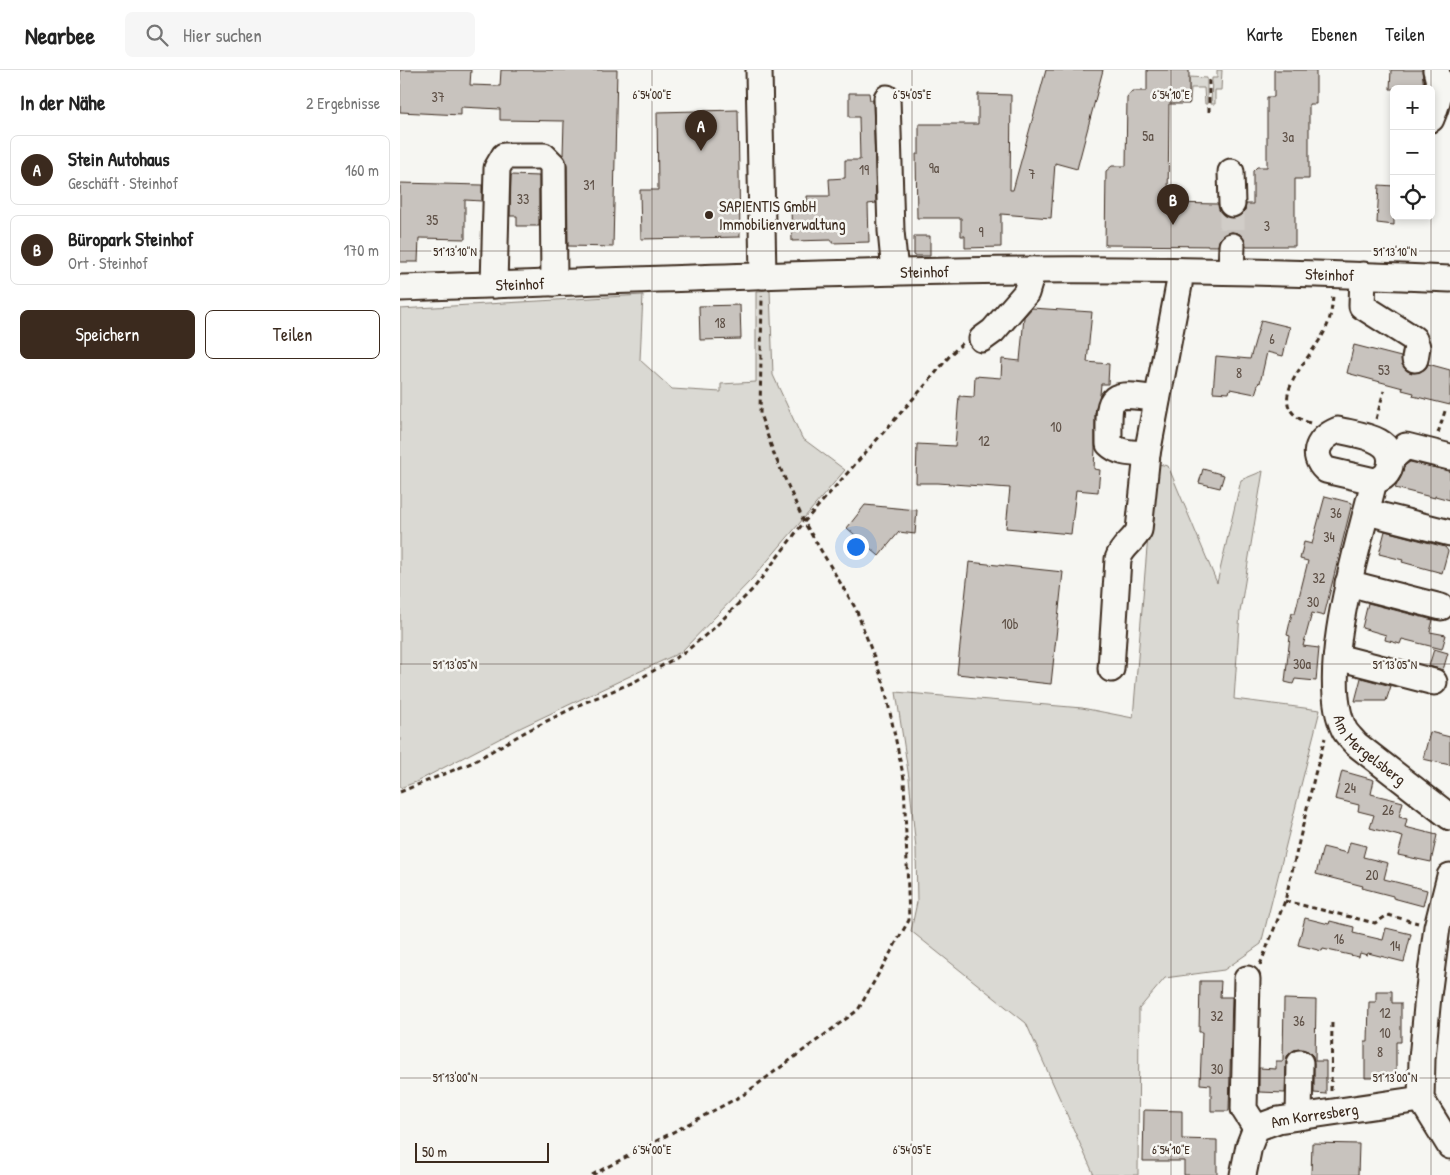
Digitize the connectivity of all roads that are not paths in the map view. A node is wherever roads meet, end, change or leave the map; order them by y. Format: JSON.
{"nodes":[{"id":1,"x":759,"y":70,"type":"edge"},
{"id":2,"x":1436,"y":70,"type":"edge"},
{"id":3,"x":887,"y":98,"type":"dead end"},
{"id":4,"x":1435,"y":109,"type":"edge"},
{"id":5,"x":1231,"y":172,"type":"dead end"},
{"id":6,"x":1232,"y":204,"type":"tunnel mouth"},
{"id":7,"x":1232,"y":246,"type":"tunnel mouth"},
{"id":8,"x":1033,"y":270,"type":"junction"},
{"id":9,"x":1180,"y":271,"type":"junction"},
{"id":10,"x":1231,"y":271,"type":"junction"},
{"id":11,"x":895,"y":272,"type":"junction"},
{"id":12,"x":1364,"y":275,"type":"junction"},
{"id":13,"x":763,"y":276,"type":"junction"},
{"id":14,"x":1450,"y":279,"type":"edge"},
{"id":15,"x":554,"y":283,"type":"junction"},
{"id":16,"x":494,"y":285,"type":"junction"},
{"id":17,"x":400,"y":288,"type":"edge"},
{"id":18,"x":982,"y":340,"type":"road end"},
{"id":19,"x":1415,"y":359,"type":"dead end"},
{"id":20,"x":1157,"y":399,"type":"junction"},
{"id":21,"x":1147,"y":454,"type":"junction"},
{"id":22,"x":1450,"y":457,"type":"edge"},
{"id":23,"x":1391,"y":459,"type":"junction"},
{"id":24,"x":1374,"y":481,"type":"junction"},
{"id":25,"x":1367,"y":512,"type":"junction"},
{"id":26,"x":1450,"y":533,"type":"edge"},
{"id":27,"x":1348,"y":583,"type":"junction"},
{"id":28,"x":1441,"y":607,"type":"dead end"},
{"id":29,"x":1337,"y":657,"type":"junction"},
{"id":30,"x":1111,"y":669,"type":"dead end"},
{"id":31,"x":1434,"y":682,"type":"dead end"},
{"id":32,"x":1450,"y":817,"type":"edge"},
{"id":33,"x":1450,"y":876,"type":"edge"},
{"id":34,"x":1247,"y":979,"type":"road end"},
{"id":35,"x":1300,"y":1063,"type":"dead end"},
{"id":36,"x":1421,"y":1099,"type":"junction"},
{"id":37,"x":1299,"y":1116,"type":"junction"},
{"id":38,"x":1256,"y":1128,"type":"junction"},
{"id":39,"x":1450,"y":1146,"type":"edge"},
{"id":40,"x":1243,"y":1175,"type":"edge"}],
"edges":[{"from":1,"to":13,"type":"street"},
{"from":2,"to":4,"type":"street"},
{"from":3,"to":11,"type":"street"},
{"from":5,"to":6,"type":"street"},
{"from":7,"to":10,"type":"street"},
{"from":8,"to":9,"type":"street","name":"Steinhof"},
{"from":8,"to":11,"type":"street","name":"Steinhof"},
{"from":8,"to":18,"type":"street"},
{"from":9,"to":10,"type":"street","name":"Steinhof"},
{"from":9,"to":20,"type":"street"},
{"from":10,"to":12,"type":"street","name":"Steinhof"},
{"from":11,"to":13,"type":"street","name":"Steinhof"},
{"from":12,"to":14,"type":"street","name":"Steinhof"},
{"from":12,"to":19,"type":"street"},
{"from":13,"to":15,"type":"street","name":"Steinhof"},
{"from":15,"to":16,"type":"street","name":"Steinhof"},
{"from":15,"to":16,"type":"street"},
{"from":16,"to":17,"type":"street","name":"Steinhof"},
{"from":20,"to":21,"type":"street"},
{"from":20,"to":21,"type":"street"},
{"from":21,"to":30,"type":"street"},
{"from":22,"to":23,"type":"street"},
{"from":23,"to":24,"type":"street"},
{"from":23,"to":24,"type":"street"},
{"from":24,"to":25,"type":"street","name":"Am Mergelsberg"},
{"from":25,"to":26,"type":"street"},
{"from":25,"to":27,"type":"street","name":"Am Mergelsberg"},
{"from":27,"to":28,"type":"street"},
{"from":27,"to":29,"type":"street","name":"Am Mergelsberg"},
{"from":29,"to":31,"type":"street"},
{"from":29,"to":32,"type":"street","name":"Am Mergelsberg"},
{"from":33,"to":36,"type":"street"},
{"from":34,"to":38,"type":"street"},
{"from":35,"to":37,"type":"street"},
{"from":36,"to":37,"type":"street","name":"Am Korresberg"},
{"from":36,"to":39,"type":"street"},
{"from":37,"to":38,"type":"street","name":"Am Korresberg"},
{"from":38,"to":40,"type":"street","name":"Am Korresberg"}]}
